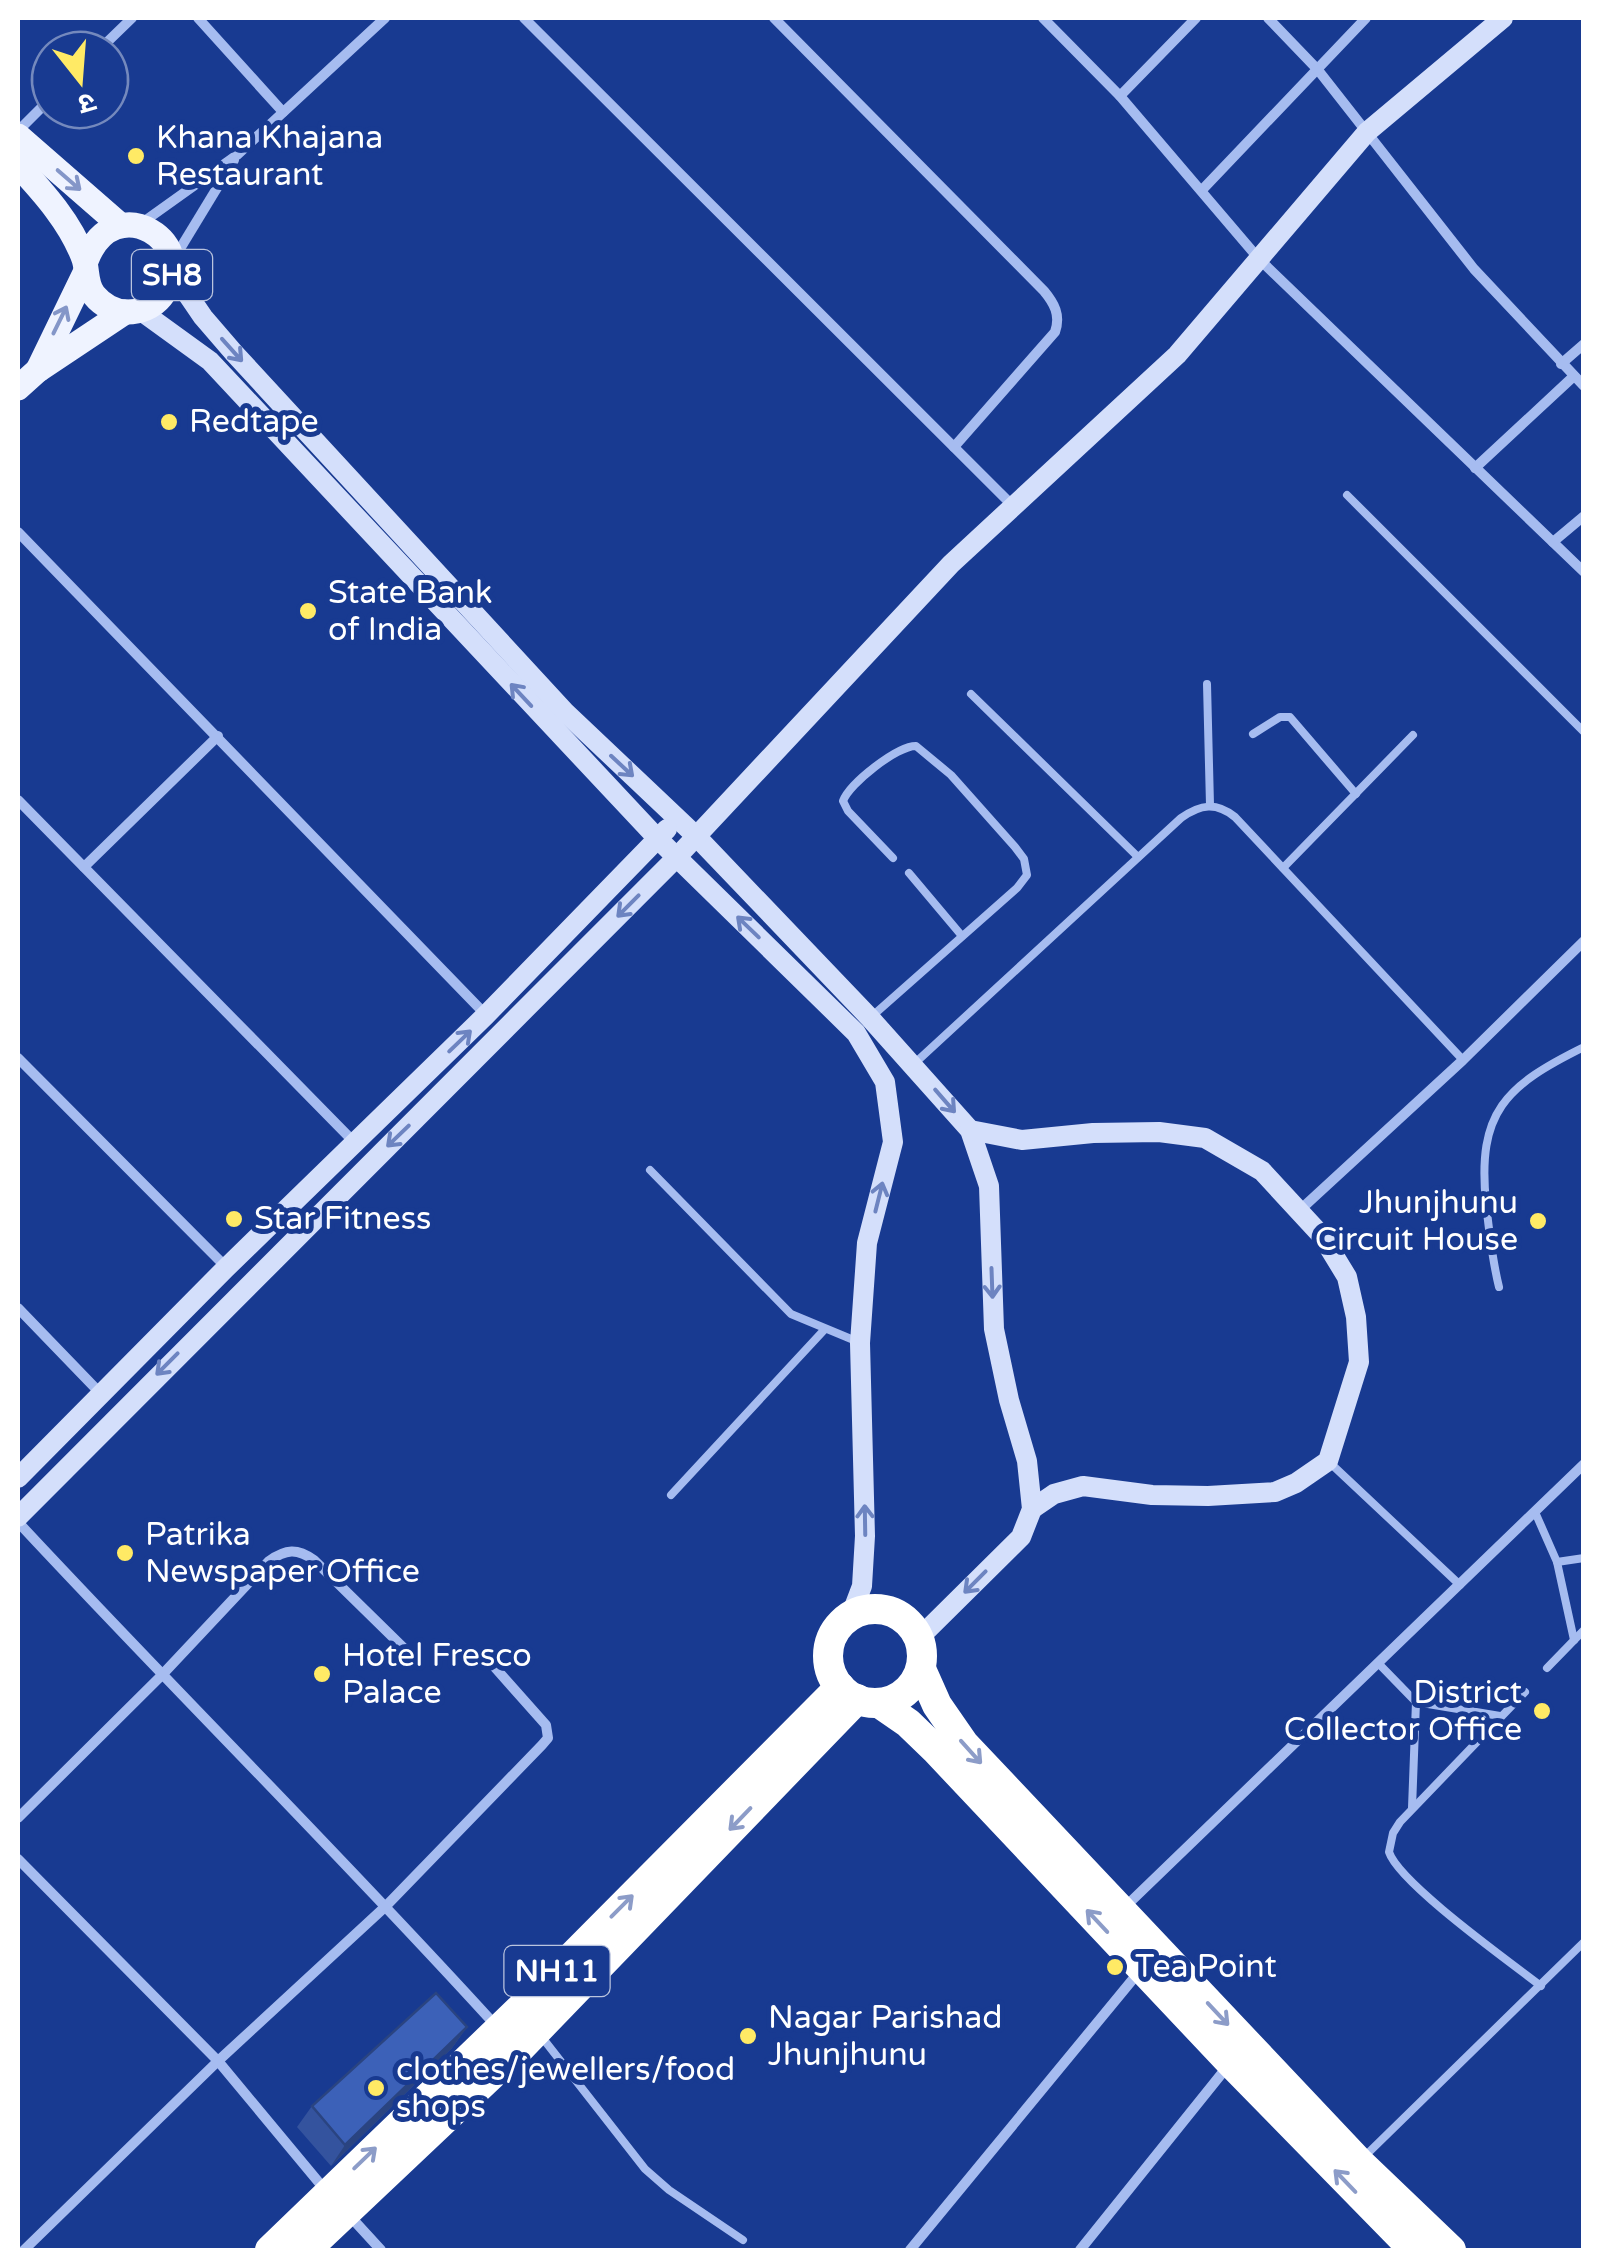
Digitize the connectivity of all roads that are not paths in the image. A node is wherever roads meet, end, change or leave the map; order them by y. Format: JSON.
{"nodes":[{"id":1,"x":198,"y":18,"type":"edge"},
{"id":2,"x":385,"y":18,"type":"edge"},
{"id":3,"x":524,"y":18,"type":"edge"},
{"id":4,"x":774,"y":18,"type":"edge"},
{"id":5,"x":1196,"y":18,"type":"edge"},
{"id":6,"x":1268,"y":18,"type":"edge"},
{"id":7,"x":1366,"y":18,"type":"edge"},
{"id":8,"x":1503,"y":18,"type":"edge"},
{"id":9,"x":1048,"y":19,"type":"edge"},
{"id":10,"x":1318,"y":70,"type":"junction"},
{"id":11,"x":1120,"y":96,"type":"junction"},
{"id":12,"x":284,"y":112,"type":"junction"},
{"id":13,"x":1367,"y":132,"type":"junction"},
{"id":14,"x":18,"y":134,"type":"edge"},
{"id":15,"x":237,"y":155,"type":"junction"},
{"id":16,"x":18,"y":164,"type":"edge"},
{"id":17,"x":1202,"y":190,"type":"junction"},
{"id":18,"x":129,"y":225,"type":"junction"},
{"id":19,"x":1259,"y":259,"type":"junction"},
{"id":20,"x":85,"y":267,"type":"junction"},
{"id":21,"x":173,"y":267,"type":"junction"},
{"id":22,"x":133,"y":312,"type":"junction"},
{"id":23,"x":1584,"y":344,"type":"edge"},
{"id":24,"x":1561,"y":364,"type":"junction"},
{"id":25,"x":38,"y":370,"type":"junction"},
{"id":26,"x":1574,"y":376,"type":"junction"},
{"id":27,"x":1584,"y":386,"type":"edge"},
{"id":28,"x":18,"y":388,"type":"edge"},
{"id":29,"x":954,"y":447,"type":"junction"},
{"id":30,"x":1475,"y":468,"type":"junction"},
{"id":31,"x":1347,"y":496,"type":"dead end"},
{"id":32,"x":1014,"y":506,"type":"junction"},
{"id":33,"x":1584,"y":516,"type":"edge"},
{"id":34,"x":18,"y":532,"type":"edge"},
{"id":35,"x":1553,"y":542,"type":"junction"},
{"id":36,"x":1584,"y":572,"type":"edge"},
{"id":37,"x":1207,"y":684,"type":"dead end"},
{"id":38,"x":971,"y":694,"type":"dead end"},
{"id":39,"x":1584,"y":732,"type":"edge"},
{"id":40,"x":1253,"y":734,"type":"dead end"},
{"id":41,"x":218,"y":736,"type":"junction"},
{"id":42,"x":1412,"y":736,"type":"dead end"},
{"id":43,"x":1356,"y":794,"type":"junction"},
{"id":44,"x":18,"y":800,"type":"edge"},
{"id":45,"x":1210,"y":805,"type":"junction"},
{"id":46,"x":677,"y":818,"type":"junction"},
{"id":47,"x":696,"y":836,"type":"junction"},
{"id":48,"x":658,"y":840,"type":"junction"},
{"id":49,"x":1138,"y":857,"type":"junction"},
{"id":50,"x":676,"y":858,"type":"junction"},
{"id":51,"x":894,"y":858,"type":"dead end"},
{"id":52,"x":84,"y":867,"type":"junction"},
{"id":53,"x":1283,"y":868,"type":"junction"},
{"id":54,"x":909,"y":873,"type":"dead end"},
{"id":55,"x":962,"y":936,"type":"junction"},
{"id":56,"x":1584,"y":941,"type":"edge"},
{"id":57,"x":486,"y":1015,"type":"junction"},
{"id":58,"x":870,"y":1018,"type":"junction"},
{"id":59,"x":1584,"y":1046,"type":"edge"},
{"id":60,"x":18,"y":1058,"type":"edge"},
{"id":61,"x":1463,"y":1060,"type":"junction"},
{"id":62,"x":913,"y":1065,"type":"junction"},
{"id":63,"x":970,"y":1130,"type":"junction"},
{"id":64,"x":355,"y":1143,"type":"junction"},
{"id":65,"x":650,"y":1170,"type":"dead end"},
{"id":66,"x":1300,"y":1210,"type":"junction"},
{"id":67,"x":226,"y":1268,"type":"junction"},
{"id":68,"x":1499,"y":1287,"type":"dead end"},
{"id":69,"x":18,"y":1308,"type":"edge"},
{"id":70,"x":826,"y":1329,"type":"junction"},
{"id":71,"x":860,"y":1343,"type":"junction"},
{"id":72,"x":101,"y":1394,"type":"junction"},
{"id":73,"x":1328,"y":1461,"type":"junction"},
{"id":74,"x":1584,"y":1464,"type":"edge"},
{"id":75,"x":18,"y":1478,"type":"edge"},
{"id":76,"x":670,"y":1495,"type":"dead end"},
{"id":77,"x":1032,"y":1509,"type":"junction"},
{"id":78,"x":1535,"y":1512,"type":"junction"},
{"id":79,"x":18,"y":1520,"type":"edge"},
{"id":80,"x":1584,"y":1558,"type":"edge"},
{"id":81,"x":1558,"y":1562,"type":"junction"},
{"id":82,"x":1460,"y":1585,"type":"junction"},
{"id":83,"x":851,"y":1615,"type":"junction"},
{"id":84,"x":1584,"y":1630,"type":"edge"},
{"id":85,"x":919,"y":1638,"type":"junction"},
{"id":86,"x":1574,"y":1640,"type":"junction"},
{"id":87,"x":483,"y":1654,"type":"dead end"},
{"id":88,"x":414,"y":1659,"type":"dead end"},
{"id":89,"x":1379,"y":1664,"type":"junction"},
{"id":90,"x":1546,"y":1668,"type":"dead end"},
{"id":91,"x":921,"y":1669,"type":"junction"},
{"id":92,"x":162,"y":1676,"type":"junction"},
{"id":93,"x":1524,"y":1692,"type":"dead end"},
{"id":94,"x":858,"y":1696,"type":"junction"},
{"id":95,"x":1416,"y":1702,"type":"junction"},
{"id":96,"x":1500,"y":1716,"type":"junction"},
{"id":97,"x":1412,"y":1809,"type":"junction"},
{"id":98,"x":18,"y":1818,"type":"edge"},
{"id":99,"x":18,"y":1858,"type":"edge"},
{"id":100,"x":386,"y":1906,"type":"junction"},
{"id":101,"x":1122,"y":1910,"type":"junction"},
{"id":102,"x":1584,"y":1942,"type":"edge"},
{"id":103,"x":1142,"y":1968,"type":"junction"},
{"id":104,"x":1541,"y":1986,"type":"junction"},
{"id":105,"x":518,"y":2036,"type":"junction"},
{"id":106,"x":218,"y":2061,"type":"junction"},
{"id":107,"x":1231,"y":2063,"type":"junction"},
{"id":108,"x":1359,"y":2162,"type":"junction"},
{"id":109,"x":337,"y":2203,"type":"junction"},
{"id":110,"x":743,"y":2240,"type":"dead end"},
{"id":111,"x":24,"y":2250,"type":"edge"},
{"id":112,"x":270,"y":2250,"type":"edge"},
{"id":113,"x":306,"y":2250,"type":"edge"},
{"id":114,"x":381,"y":2250,"type":"edge"},
{"id":115,"x":910,"y":2250,"type":"edge"},
{"id":116,"x":1080,"y":2250,"type":"edge"},
{"id":117,"x":1414,"y":2250,"type":"edge"},
{"id":118,"x":1451,"y":2250,"type":"edge"}],
"edges":[{"from":1,"to":12,"type":"street"},
{"from":2,"to":12,"type":"street"},
{"from":3,"to":29,"type":"street"},
{"from":4,"to":29,"type":"street"},
{"from":5,"to":11,"type":"street"},
{"from":6,"to":10,"type":"street"},
{"from":7,"to":10,"type":"street"},
{"from":8,"to":13,"type":"street"},
{"from":9,"to":11,"type":"street"},
{"from":10,"to":13,"type":"street"},
{"from":10,"to":17,"type":"street"},
{"from":11,"to":17,"type":"street"},
{"from":12,"to":15,"type":"street"},
{"from":13,"to":19,"type":"street"},
{"from":13,"to":24,"type":"street"},
{"from":14,"to":18,"type":"main road","number":"SH8","one_way":true},
{"from":15,"to":18,"type":"street"},
{"from":15,"to":21,"type":"street"},
{"from":16,"to":20,"type":"main road","number":"SH8"},
{"from":17,"to":19,"type":"street"},
{"from":18,"to":20,"type":"main road","number":"SH8"},
{"from":18,"to":21,"type":"main road","number":"SH8"},
{"from":19,"to":30,"type":"street"},
{"from":19,"to":32,"type":"street"},
{"from":20,"to":22,"type":"main road","number":"SH8"},
{"from":25,"to":20,"type":"main road","number":"SH8","one_way":true},
{"from":21,"to":22,"type":"main road","number":"SH8"},
{"from":21,"to":46,"type":"street","one_way":true},
{"from":22,"to":25,"type":"main road","number":"SH8"},
{"from":48,"to":22,"type":"street","one_way":true},
{"from":23,"to":24,"type":"street"},
{"from":24,"to":26,"type":"street"},
{"from":25,"to":28,"type":"main road","number":"SH8"},
{"from":26,"to":27,"type":"street"},
{"from":26,"to":30,"type":"street"},
{"from":29,"to":32,"type":"street"},
{"from":30,"to":35,"type":"street"},
{"from":31,"to":39,"type":"lane"},
{"from":32,"to":47,"type":"street"},
{"from":33,"to":35,"type":"street"},
{"from":34,"to":41,"type":"street"},
{"from":35,"to":36,"type":"street"},
{"from":37,"to":45,"type":"lane"},
{"from":38,"to":49,"type":"lane"},
{"from":40,"to":43,"type":"lane"},
{"from":41,"to":52,"type":"street"},
{"from":41,"to":57,"type":"street"},
{"from":42,"to":43,"type":"lane"},
{"from":43,"to":53,"type":"lane"},
{"from":44,"to":52,"type":"street"},
{"from":45,"to":49,"type":"lane"},
{"from":45,"to":53,"type":"lane"},
{"from":46,"to":47,"type":"street"},
{"from":46,"to":48,"type":"street"},
{"from":47,"to":50,"type":"street"},
{"from":47,"to":58,"type":"street"},
{"from":48,"to":50,"type":"street"},
{"from":48,"to":57,"type":"street"},
{"from":49,"to":62,"type":"lane"},
{"from":71,"to":50,"type":"street","one_way":true},
{"from":50,"to":79,"type":"street","one_way":true},
{"from":51,"to":55,"type":"lane"},
{"from":52,"to":64,"type":"street"},
{"from":53,"to":61,"type":"lane"},
{"from":54,"to":55,"type":"lane"},
{"from":55,"to":58,"type":"lane"},
{"from":56,"to":61,"type":"street"},
{"from":64,"to":57,"type":"street","one_way":true},
{"from":58,"to":62,"type":"street"},
{"from":59,"to":68,"type":"lane"},
{"from":60,"to":67,"type":"street"},
{"from":61,"to":66,"type":"street"},
{"from":62,"to":63,"type":"street","one_way":true},
{"from":63,"to":66,"type":"street"},
{"from":63,"to":77,"type":"street","one_way":true},
{"from":64,"to":67,"type":"street"},
{"from":65,"to":70,"type":"lane"},
{"from":66,"to":73,"type":"street"},
{"from":67,"to":72,"type":"street"},
{"from":69,"to":72,"type":"street"},
{"from":70,"to":71,"type":"lane"},
{"from":70,"to":76,"type":"lane"},
{"from":83,"to":71,"type":"street","one_way":true},
{"from":72,"to":75,"type":"street"},
{"from":73,"to":77,"type":"street"},
{"from":73,"to":82,"type":"lane"},
{"from":74,"to":78,"type":"street"},
{"from":77,"to":85,"type":"street","one_way":true},
{"from":78,"to":81,"type":"lane"},
{"from":78,"to":82,"type":"street"},
{"from":79,"to":92,"type":"street"},
{"from":80,"to":81,"type":"lane"},
{"from":81,"to":86,"type":"lane"},
{"from":82,"to":89,"type":"street"},
{"from":83,"to":85,"type":"highway"},
{"from":83,"to":94,"type":"highway"},
{"from":84,"to":86,"type":"lane"},
{"from":85,"to":91,"type":"highway"},
{"from":86,"to":90,"type":"lane"},
{"from":87,"to":100,"type":"street"},
{"from":88,"to":92,"type":"street"},
{"from":89,"to":95,"type":"lane"},
{"from":89,"to":101,"type":"street"},
{"from":91,"to":94,"type":"highway","number":"NH11"},
{"from":91,"to":101,"type":"highway","one_way":true},
{"from":92,"to":98,"type":"street"},
{"from":92,"to":100,"type":"street"},
{"from":93,"to":96,"type":"lane"},
{"from":103,"to":94,"type":"highway","one_way":true},
{"from":94,"to":105,"type":"highway","number":"NH11"},
{"from":95,"to":96,"type":"lane"},
{"from":95,"to":97,"type":"lane"},
{"from":96,"to":97,"type":"lane"},
{"from":97,"to":104,"type":"lane"},
{"from":99,"to":106,"type":"street"},
{"from":100,"to":105,"type":"street"},
{"from":100,"to":106,"type":"street"},
{"from":101,"to":108,"type":"highway","one_way":true},
{"from":102,"to":104,"type":"lane"},
{"from":103,"to":107,"type":"highway"},
{"from":103,"to":115,"type":"street"},
{"from":104,"to":108,"type":"lane"},
{"from":105,"to":109,"type":"highway","number":"NH11"},
{"from":105,"to":110,"type":"lane"},
{"from":106,"to":109,"type":"street"},
{"from":106,"to":111,"type":"street"},
{"from":107,"to":116,"type":"street"},
{"from":117,"to":107,"type":"highway","one_way":true},
{"from":108,"to":118,"type":"highway"},
{"from":109,"to":112,"type":"highway","number":"NH11"},
{"from":109,"to":113,"type":"highway","number":"NH11"},
{"from":109,"to":114,"type":"street"}]}
